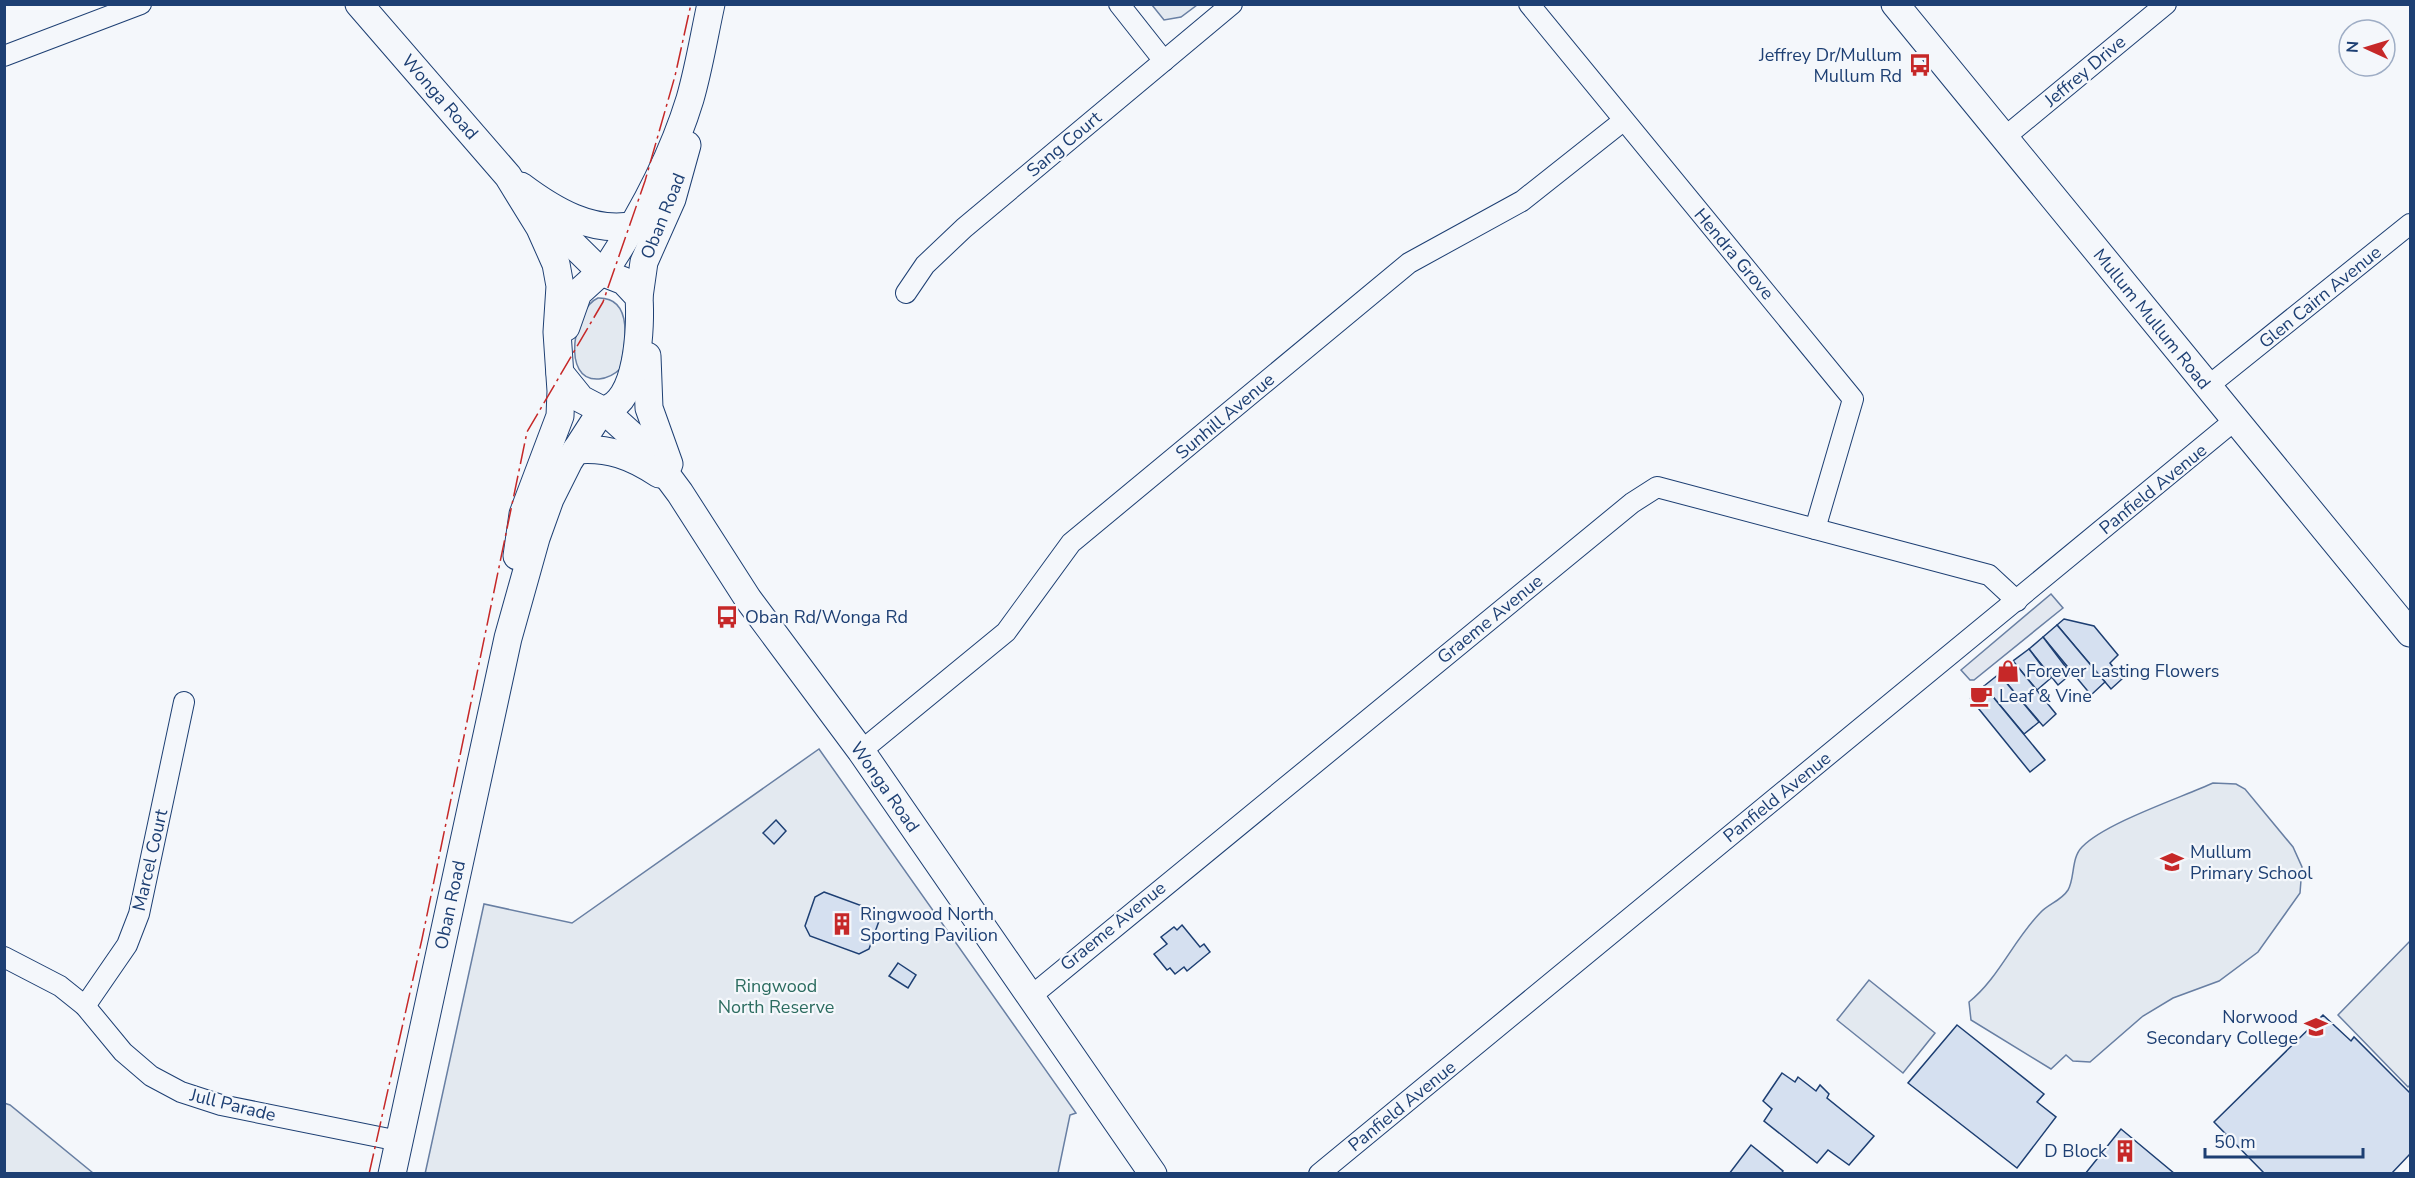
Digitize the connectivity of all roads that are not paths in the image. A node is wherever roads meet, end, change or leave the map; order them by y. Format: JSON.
{"nodes":[{"id":1,"x":141,"y":4,"type":"edge"},
{"id":2,"x":360,"y":4,"type":"edge"},
{"id":3,"x":711,"y":4,"type":"edge"},
{"id":4,"x":1119,"y":4,"type":"edge"},
{"id":5,"x":1232,"y":4,"type":"edge"},
{"id":6,"x":1529,"y":4,"type":"edge"},
{"id":7,"x":1895,"y":4,"type":"edge"},
{"id":8,"x":2166,"y":4,"type":"edge"},
{"id":9,"x":4,"y":56,"type":"edge"},
{"id":10,"x":1164,"y":60,"type":"junction"},
{"id":11,"x":690,"y":99,"type":"junction"},
{"id":12,"x":1623,"y":121,"type":"junction"},
{"id":13,"x":2005,"y":137,"type":"junction"},
{"id":14,"x":514,"y":184,"type":"junction"},
{"id":15,"x":2410,"y":224,"type":"edge"},
{"id":16,"x":635,"y":225,"type":"junction"},
{"id":17,"x":603,"y":272,"type":"junction"},
{"id":18,"x":906,"y":292,"type":"dead end"},
{"id":19,"x":639,"y":299,"type":"junction"},
{"id":20,"x":560,"y":371,"type":"junction"},
{"id":21,"x":2207,"y":387,"type":"junction"},
{"id":22,"x":604,"y":410,"type":"junction"},
{"id":23,"x":2235,"y":420,"type":"junction"},
{"id":24,"x":576,"y":450,"type":"junction"},
{"id":25,"x":677,"y":489,"type":"junction"},
{"id":26,"x":1815,"y":529,"type":"junction"},
{"id":27,"x":2017,"y":601,"type":"junction"},
{"id":28,"x":2410,"y":633,"type":"edge"},
{"id":29,"x":508,"y":638,"type":"junction"},
{"id":30,"x":184,"y":702,"type":"dead end"},
{"id":31,"x":861,"y":750,"type":"junction"},
{"id":32,"x":4,"y":957,"type":"edge"},
{"id":33,"x":1030,"y":997,"type":"junction"},
{"id":34,"x":85,"y":1006,"type":"junction"},
{"id":35,"x":399,"y":1141,"type":"junction"},
{"id":36,"x":392,"y":1173,"type":"edge"},
{"id":37,"x":1153,"y":1173,"type":"edge"},
{"id":38,"x":1319,"y":1173,"type":"edge"}],
"edges":[{"from":1,"to":9,"type":"street"},
{"from":2,"to":14,"type":"main road","name":"Wonga Road"},
{"from":3,"to":11,"type":"main road","name":"Oban Road"},
{"from":4,"to":10,"type":"street"},
{"from":5,"to":10,"type":"street","name":"Sang Court"},
{"from":6,"to":12,"type":"street","name":"Hendra Grove"},
{"from":7,"to":13,"type":"main road","name":"Mullum Mullum Road"},
{"from":8,"to":13,"type":"street","name":"Jeffrey Drive"},
{"from":10,"to":18,"type":"street","name":"Sang Court"},
{"from":11,"to":16,"type":"main road","name":"Oban Road"},
{"from":11,"to":19,"type":"main road","name":"Oban Road"},
{"from":12,"to":26,"type":"street","name":"Hendra Grove"},
{"from":12,"to":31,"type":"street","name":"Sunhill Avenue"},
{"from":13,"to":21,"type":"main road","name":"Mullum Mullum Road"},
{"from":14,"to":16,"type":"main road"},
{"from":14,"to":17,"type":"main road"},
{"from":14,"to":20,"type":"main road"},
{"from":15,"to":21,"type":"street","name":"Glen Cairn Avenue"},
{"from":16,"to":17,"type":"main road","name":"Oban Road"},
{"from":17,"to":19,"type":"main road"},
{"from":17,"to":20,"type":"main road","name":"Oban Road"},
{"from":19,"to":22,"type":"main road","name":"Oban Road"},
{"from":19,"to":25,"type":"main road"},
{"from":20,"to":22,"type":"main road","name":"Wonga Road"},
{"from":20,"to":29,"type":"main road","name":"Oban Road"},
{"from":21,"to":23,"type":"main road","name":"Mullum Mullum Road"},
{"from":22,"to":24,"type":"main road","name":"Oban Road"},
{"from":22,"to":25,"type":"main road","name":"Wonga Road"},
{"from":23,"to":27,"type":"street","name":"Panfield Avenue"},
{"from":23,"to":28,"type":"main road","name":"Mullum Mullum Road"},
{"from":24,"to":25,"type":"main road"},
{"from":24,"to":29,"type":"main road","name":"Oban Road"},
{"from":25,"to":31,"type":"main road","name":"Wonga Road"},
{"from":26,"to":27,"type":"street","name":"Graeme Avenue"},
{"from":26,"to":33,"type":"street","name":"Graeme Avenue"},
{"from":27,"to":38,"type":"street","name":"Panfield Avenue"},
{"from":29,"to":35,"type":"main road","name":"Oban Road"},
{"from":30,"to":34,"type":"street","name":"Marcel Court"},
{"from":31,"to":33,"type":"main road","name":"Wonga Road"},
{"from":32,"to":34,"type":"street","name":"Jull Parade"},
{"from":33,"to":37,"type":"main road","name":"Wonga Road"},
{"from":34,"to":35,"type":"street","name":"Jull Parade"},
{"from":35,"to":36,"type":"main road","name":"Oban Road"}]}
